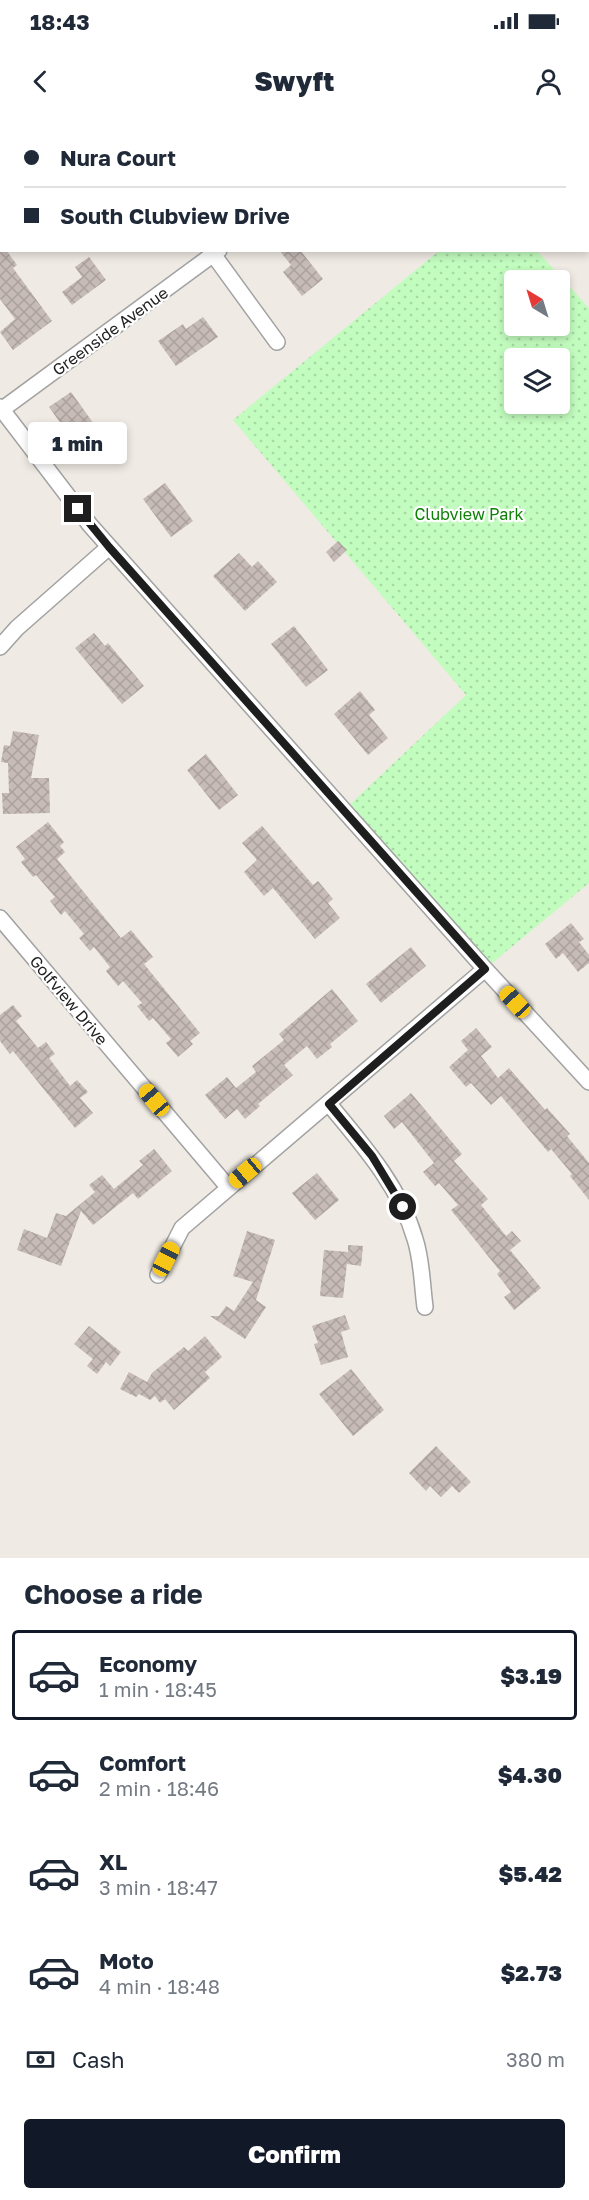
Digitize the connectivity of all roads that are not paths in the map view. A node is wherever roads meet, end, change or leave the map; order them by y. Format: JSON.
{"nodes":[{"id":1,"x":214,"y":252,"type":"edge"},
{"id":2,"x":277,"y":342,"type":"dead end"},
{"id":3,"x":1,"y":409,"type":"edge"},
{"id":4,"x":109,"y":547,"type":"junction"},
{"id":5,"x":0,"y":647,"type":"edge"},
{"id":6,"x":0,"y":918,"type":"edge"},
{"id":7,"x":485,"y":969,"type":"junction"},
{"id":8,"x":589,"y":1082,"type":"edge"},
{"id":9,"x":329,"y":1104,"type":"junction"},
{"id":10,"x":228,"y":1187,"type":"junction"},
{"id":11,"x":158,"y":1275,"type":"dead end"},
{"id":12,"x":425,"y":1307,"type":"dead end"}],
"edges":[{"from":1,"to":2,"type":"street"},
{"from":1,"to":3,"type":"street","name":"Greenside Avenue"},
{"from":3,"to":4,"type":"street"},
{"from":4,"to":5,"type":"street"},
{"from":4,"to":7,"type":"street"},
{"from":6,"to":10,"type":"street","name":"Golfview Drive"},
{"from":7,"to":8,"type":"street"},
{"from":7,"to":9,"type":"street"},
{"from":9,"to":10,"type":"street"},
{"from":9,"to":12,"type":"street"},
{"from":10,"to":11,"type":"street"}]}
